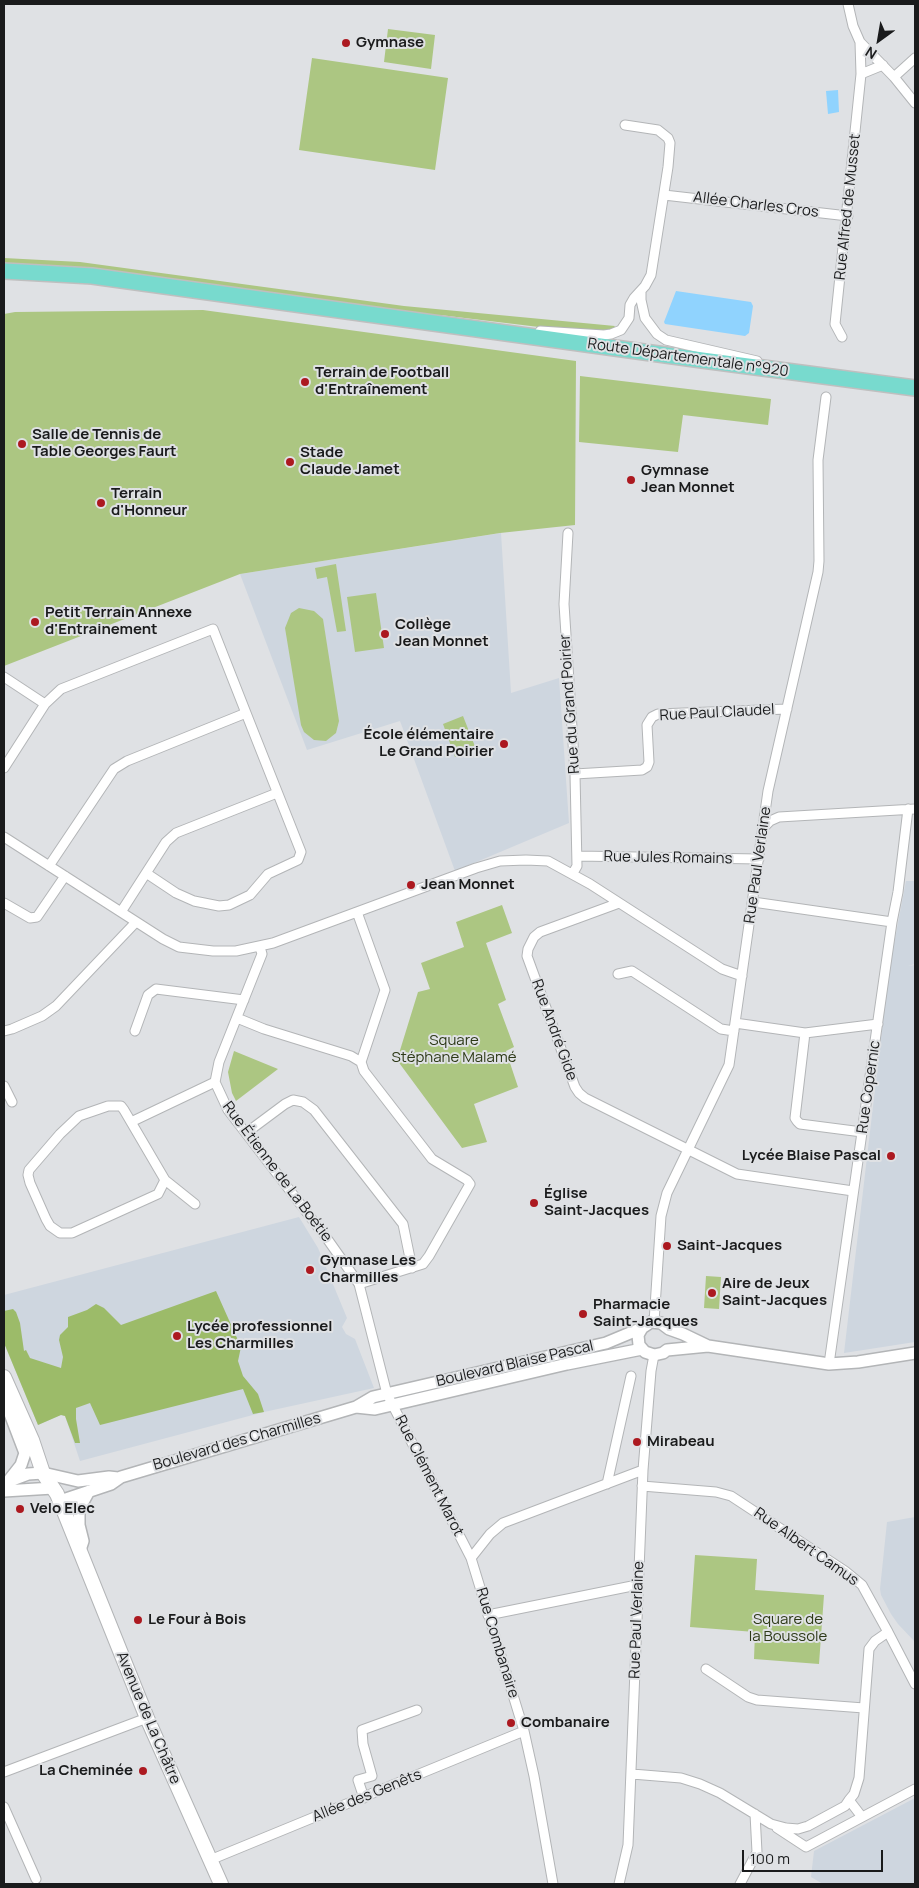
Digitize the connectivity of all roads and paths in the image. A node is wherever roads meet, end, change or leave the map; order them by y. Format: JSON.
{"nodes":[{"id":1,"x":848,"y":4,"type":"edge"},
{"id":2,"x":860,"y":42,"type":"junction"},
{"id":3,"x":915,"y":58,"type":"edge"},
{"id":4,"x":883,"y":65,"type":"junction"},
{"id":5,"x":861,"y":74,"type":"junction"},
{"id":6,"x":894,"y":77,"type":"junction"},
{"id":7,"x":915,"y":103,"type":"edge"},
{"id":8,"x":625,"y":125,"type":"dead end"},
{"id":9,"x":664,"y":195,"type":"junction"},
{"id":10,"x":848,"y":216,"type":"junction"},
{"id":11,"x":4,"y":271,"type":"edge"},
{"id":12,"x":641,"y":291,"type":"junction"},
{"id":13,"x":460,"y":327,"type":"junction"},
{"id":14,"x":842,"y":337,"type":"dead end"},
{"id":15,"x":802,"y":373,"type":"junction"},
{"id":16,"x":915,"y":388,"type":"edge"},
{"id":17,"x":826,"y":398,"type":"dead end"},
{"id":18,"x":568,"y":533,"type":"dead end"},
{"id":19,"x":4,"y":677,"type":"edge"},
{"id":20,"x":45,"y":704,"type":"junction"},
{"id":21,"x":787,"y":709,"type":"junction"},
{"id":22,"x":246,"y":713,"type":"junction"},
{"id":23,"x":4,"y":768,"type":"edge"},
{"id":24,"x":575,"y":774,"type":"junction"},
{"id":25,"x":277,"y":794,"type":"junction"},
{"id":26,"x":912,"y":809,"type":"edge"},
{"id":27,"x":764,"y":827,"type":"junction"},
{"id":28,"x":4,"y":836,"type":"edge"},
{"id":29,"x":576,"y":856,"type":"junction"},
{"id":30,"x":759,"y":859,"type":"junction"},
{"id":31,"x":49,"y":866,"type":"junction"},
{"id":32,"x":146,"y":873,"type":"junction"},
{"id":33,"x":573,"y":873,"type":"junction"},
{"id":34,"x":65,"y":876,"type":"junction"},
{"id":35,"x":753,"y":902,"type":"junction"},
{"id":36,"x":4,"y":903,"type":"edge"},
{"id":37,"x":619,"y":903,"type":"junction"},
{"id":38,"x":121,"y":912,"type":"junction"},
{"id":39,"x":357,"y":912,"type":"junction"},
{"id":40,"x":136,"y":922,"type":"junction"},
{"id":41,"x":892,"y":922,"type":"junction"},
{"id":42,"x":260,"y":947,"type":"junction"},
{"id":43,"x":618,"y":974,"type":"dead end"},
{"id":44,"x":742,"y":976,"type":"junction"},
{"id":45,"x":244,"y":1000,"type":"junction"},
{"id":46,"x":237,"y":1018,"type":"junction"},
{"id":47,"x":878,"y":1024,"type":"junction"},
{"id":48,"x":735,"y":1027,"type":"junction"},
{"id":49,"x":135,"y":1030,"type":"dead end"},
{"id":50,"x":4,"y":1031,"type":"edge"},
{"id":51,"x":805,"y":1033,"type":"junction"},
{"id":52,"x":361,"y":1062,"type":"junction"},
{"id":53,"x":215,"y":1082,"type":"junction"},
{"id":54,"x":4,"y":1086,"type":"edge"},
{"id":55,"x":12,"y":1102,"type":"dead end"},
{"id":56,"x":131,"y":1122,"type":"junction"},
{"id":57,"x":862,"y":1132,"type":"junction"},
{"id":58,"x":246,"y":1134,"type":"junction"},
{"id":59,"x":687,"y":1150,"type":"junction"},
{"id":60,"x":166,"y":1180,"type":"junction"},
{"id":61,"x":853,"y":1191,"type":"junction"},
{"id":62,"x":195,"y":1204,"type":"dead end"},
{"id":63,"x":412,"y":1268,"type":"junction"},
{"id":64,"x":359,"y":1284,"type":"junction"},
{"id":65,"x":654,"y":1322,"type":"junction"},
{"id":66,"x":642,"y":1328,"type":"junction"},
{"id":67,"x":669,"y":1329,"type":"junction"},
{"id":68,"x":708,"y":1346,"type":"junction"},
{"id":69,"x":642,"y":1349,"type":"junction"},
{"id":70,"x":667,"y":1350,"type":"junction"},
{"id":71,"x":915,"y":1353,"type":"edge"},
{"id":72,"x":654,"y":1355,"type":"junction"},
{"id":73,"x":829,"y":1364,"type":"junction"},
{"id":74,"x":631,"y":1376,"type":"dead end"},
{"id":75,"x":4,"y":1377,"type":"edge"},
{"id":76,"x":4,"y":1398,"type":"edge"},
{"id":77,"x":390,"y":1400,"type":"junction"},
{"id":78,"x":643,"y":1470,"type":"junction"},
{"id":79,"x":42,"y":1473,"type":"junction"},
{"id":80,"x":104,"y":1478,"type":"junction"},
{"id":81,"x":118,"y":1478,"type":"junction"},
{"id":82,"x":607,"y":1484,"type":"junction"},
{"id":83,"x":6,"y":1485,"type":"edge"},
{"id":84,"x":642,"y":1486,"type":"junction"},
{"id":85,"x":89,"y":1491,"type":"junction"},
{"id":86,"x":57,"y":1494,"type":"junction"},
{"id":87,"x":80,"y":1550,"type":"junction"},
{"id":88,"x":471,"y":1558,"type":"junction"},
{"id":89,"x":637,"y":1585,"type":"junction"},
{"id":90,"x":488,"y":1615,"type":"junction"},
{"id":91,"x":888,"y":1632,"type":"junction"},
{"id":92,"x":706,"y":1669,"type":"dead end"},
{"id":93,"x":915,"y":1684,"type":"edge"},
{"id":94,"x":864,"y":1708,"type":"junction"},
{"id":95,"x":417,"y":1710,"type":"dead end"},
{"id":96,"x":147,"y":1718,"type":"junction"},
{"id":97,"x":524,"y":1731,"type":"junction"},
{"id":98,"x":4,"y":1772,"type":"edge"},
{"id":99,"x":632,"y":1774,"type":"junction"},
{"id":100,"x":915,"y":1789,"type":"edge"},
{"id":101,"x":364,"y":1798,"type":"junction"},
{"id":102,"x":849,"y":1800,"type":"junction"},
{"id":103,"x":4,"y":1807,"type":"edge"},
{"id":104,"x":755,"y":1814,"type":"junction"},
{"id":105,"x":862,"y":1817,"type":"junction"},
{"id":106,"x":770,"y":1824,"type":"junction"},
{"id":107,"x":210,"y":1860,"type":"junction"},
{"id":108,"x":36,"y":1879,"type":"dead end"},
{"id":109,"x":221,"y":1884,"type":"edge"},
{"id":110,"x":552,"y":1884,"type":"edge"},
{"id":111,"x":619,"y":1884,"type":"edge"},
{"id":112,"x":740,"y":1884,"type":"edge"}],
"edges":[{"from":1,"to":2,"type":"street","name":"Rue Alfred de Musset"},
{"from":2,"to":4,"type":"street"},
{"from":2,"to":5,"type":"street","name":"Rue Alfred de Musset"},
{"from":3,"to":6,"type":"street"},
{"from":4,"to":5,"type":"street"},
{"from":4,"to":6,"type":"street"},
{"from":5,"to":10,"type":"street","name":"Rue Alfred de Musset"},
{"from":6,"to":7,"type":"street"},
{"from":8,"to":9,"type":"street"},
{"from":9,"to":10,"type":"street","name":"Allée Charles Cros"},
{"from":9,"to":12,"type":"street"},
{"from":10,"to":14,"type":"street","name":"Rue Alfred de Musset"},
{"from":11,"to":13,"type":"main road","name":"Route Départementale n°920"},
{"from":12,"to":13,"type":"street"},
{"from":12,"to":15,"type":"street"},
{"from":13,"to":15,"type":"main road","name":"Route Départementale n°920"},
{"from":15,"to":16,"type":"main road","name":"Route Départementale n°920"},
{"from":17,"to":21,"type":"street","name":"Rue Paul Verlaine"},
{"from":18,"to":24,"type":"street","name":"Rue du Grand Poirier"},
{"from":19,"to":20,"type":"street"},
{"from":20,"to":22,"type":"street"},
{"from":20,"to":23,"type":"street"},
{"from":21,"to":24,"type":"street","name":"Rue Paul Claudel"},
{"from":21,"to":27,"type":"street","name":"Rue Paul Verlaine"},
{"from":22,"to":25,"type":"street"},
{"from":22,"to":31,"type":"street"},
{"from":24,"to":29,"type":"street","name":"Rue du Grand Poirier"},
{"from":25,"to":32,"type":"street"},
{"from":25,"to":32,"type":"street"},
{"from":26,"to":27,"type":"street"},
{"from":26,"to":41,"type":"street","name":"Rue Copernic"},
{"from":27,"to":30,"type":"street","name":"Rue Paul Verlaine"},
{"from":28,"to":31,"type":"street"},
{"from":29,"to":30,"type":"street","name":"Rue Jules Romains"},
{"from":29,"to":33,"type":"street","name":"Rue du Grand Poirier"},
{"from":30,"to":35,"type":"street","name":"Rue Paul Verlaine"},
{"from":31,"to":34,"type":"street"},
{"from":32,"to":38,"type":"street"},
{"from":33,"to":37,"type":"street"},
{"from":33,"to":39,"type":"street"},
{"from":34,"to":36,"type":"street"},
{"from":34,"to":38,"type":"street"},
{"from":35,"to":41,"type":"street"},
{"from":35,"to":44,"type":"street","name":"Rue Paul Verlaine"},
{"from":37,"to":44,"type":"street"},
{"from":37,"to":59,"type":"street","name":"Rue André Gide"},
{"from":38,"to":40,"type":"street"},
{"from":39,"to":42,"type":"street"},
{"from":39,"to":52,"type":"street"},
{"from":40,"to":42,"type":"street"},
{"from":40,"to":50,"type":"street"},
{"from":41,"to":47,"type":"street","name":"Rue Copernic"},
{"from":42,"to":45,"type":"street"},
{"from":43,"to":48,"type":"street"},
{"from":44,"to":48,"type":"street","name":"Rue Paul Verlaine"},
{"from":45,"to":46,"type":"street"},
{"from":45,"to":49,"type":"street"},
{"from":46,"to":52,"type":"street"},
{"from":46,"to":53,"type":"street"},
{"from":47,"to":51,"type":"street"},
{"from":47,"to":57,"type":"street","name":"Rue Copernic"},
{"from":48,"to":51,"type":"street"},
{"from":48,"to":59,"type":"street","name":"Rue Paul Verlaine"},
{"from":51,"to":57,"type":"street"},
{"from":52,"to":63,"type":"street"},
{"from":53,"to":56,"type":"street"},
{"from":53,"to":58,"type":"street","name":"Rue Étienne de La Boétie"},
{"from":54,"to":55,"type":"street"},
{"from":56,"to":60,"type":"street"},
{"from":56,"to":60,"type":"street"},
{"from":57,"to":61,"type":"street","name":"Rue Copernic"},
{"from":58,"to":63,"type":"street"},
{"from":58,"to":64,"type":"street","name":"Rue Étienne de La Boétie"},
{"from":59,"to":61,"type":"street","name":"Rue André Gide"},
{"from":59,"to":65,"type":"street","name":"Rue Paul Verlaine"},
{"from":60,"to":62,"type":"street"},
{"from":61,"to":73,"type":"street","name":"Rue Copernic"},
{"from":63,"to":64,"type":"street"},
{"from":64,"to":77,"type":"street","name":"Rue Étienne de La Boétie"},
{"from":65,"to":66,"type":"street","name":"Boulevard Blaise Pascal"},
{"from":65,"to":67,"type":"street"},
{"from":66,"to":69,"type":"street"},
{"from":66,"to":77,"type":"street","name":"Boulevard Blaise Pascal"},
{"from":67,"to":68,"type":"street"},
{"from":67,"to":70,"type":"street"},
{"from":68,"to":70,"type":"street"},
{"from":68,"to":73,"type":"street"},
{"from":69,"to":72,"type":"street"},
{"from":69,"to":77,"type":"street","name":"Boulevard Blaise Pascal"},
{"from":70,"to":72,"type":"street"},
{"from":71,"to":73,"type":"street"},
{"from":72,"to":78,"type":"street","name":"Rue Paul Verlaine"},
{"from":74,"to":82,"type":"street"},
{"from":75,"to":79,"type":"main road","name":"Avenue de La Châtre"},
{"from":76,"to":83,"type":"street"},
{"from":77,"to":81,"type":"street","name":"Boulevard des Charmilles"},
{"from":77,"to":88,"type":"street","name":"Rue Clément Marot"},
{"from":78,"to":82,"type":"street"},
{"from":78,"to":84,"type":"street","name":"Rue Paul Verlaine"},
{"from":79,"to":80,"type":"street","name":"Boulevard des Charmilles"},
{"from":79,"to":83,"type":"street"},
{"from":79,"to":86,"type":"main road","name":"Avenue de La Châtre"},
{"from":80,"to":81,"type":"street","name":"Boulevard des Charmilles"},
{"from":80,"to":86,"type":"street","name":"Boulevard des Charmilles"},
{"from":81,"to":85,"type":"street","name":"Boulevard des Charmilles"},
{"from":82,"to":88,"type":"street"},
{"from":83,"to":86,"type":"street"},
{"from":84,"to":89,"type":"street","name":"Rue Paul Verlaine"},
{"from":84,"to":91,"type":"street","name":"Rue Albert Camus"},
{"from":85,"to":86,"type":"street","name":"Boulevard des Charmilles"},
{"from":85,"to":87,"type":"street","name":"Avenue de La Châtre"},
{"from":86,"to":87,"type":"main road","name":"Avenue de La Châtre"},
{"from":87,"to":96,"type":"main road","name":"Avenue de La Châtre"},
{"from":88,"to":90,"type":"street","name":"Rue Combanaire"},
{"from":89,"to":90,"type":"street"},
{"from":89,"to":99,"type":"street","name":"Rue Paul Verlaine"},
{"from":90,"to":97,"type":"street","name":"Rue Combanaire"},
{"from":91,"to":93,"type":"street","name":"Rue Albert Camus"},
{"from":91,"to":94,"type":"street"},
{"from":92,"to":94,"type":"street"},
{"from":94,"to":102,"type":"street"},
{"from":95,"to":101,"type":"street"},
{"from":96,"to":98,"type":"street"},
{"from":96,"to":107,"type":"main road","name":"Avenue de La Châtre"},
{"from":97,"to":101,"type":"street","name":"Allée des Genêts"},
{"from":97,"to":110,"type":"street","name":"Rue Combanaire"},
{"from":99,"to":104,"type":"street"},
{"from":99,"to":111,"type":"street","name":"Rue Paul Verlaine"},
{"from":100,"to":105,"type":"street"},
{"from":101,"to":107,"type":"street","name":"Allée des Genêts"},
{"from":102,"to":105,"type":"street"},
{"from":102,"to":106,"type":"street"},
{"from":103,"to":108,"type":"street"},
{"from":104,"to":106,"type":"street"},
{"from":104,"to":112,"type":"street"},
{"from":105,"to":106,"type":"street"},
{"from":107,"to":109,"type":"main road","name":"Avenue de La Châtre"}]}
